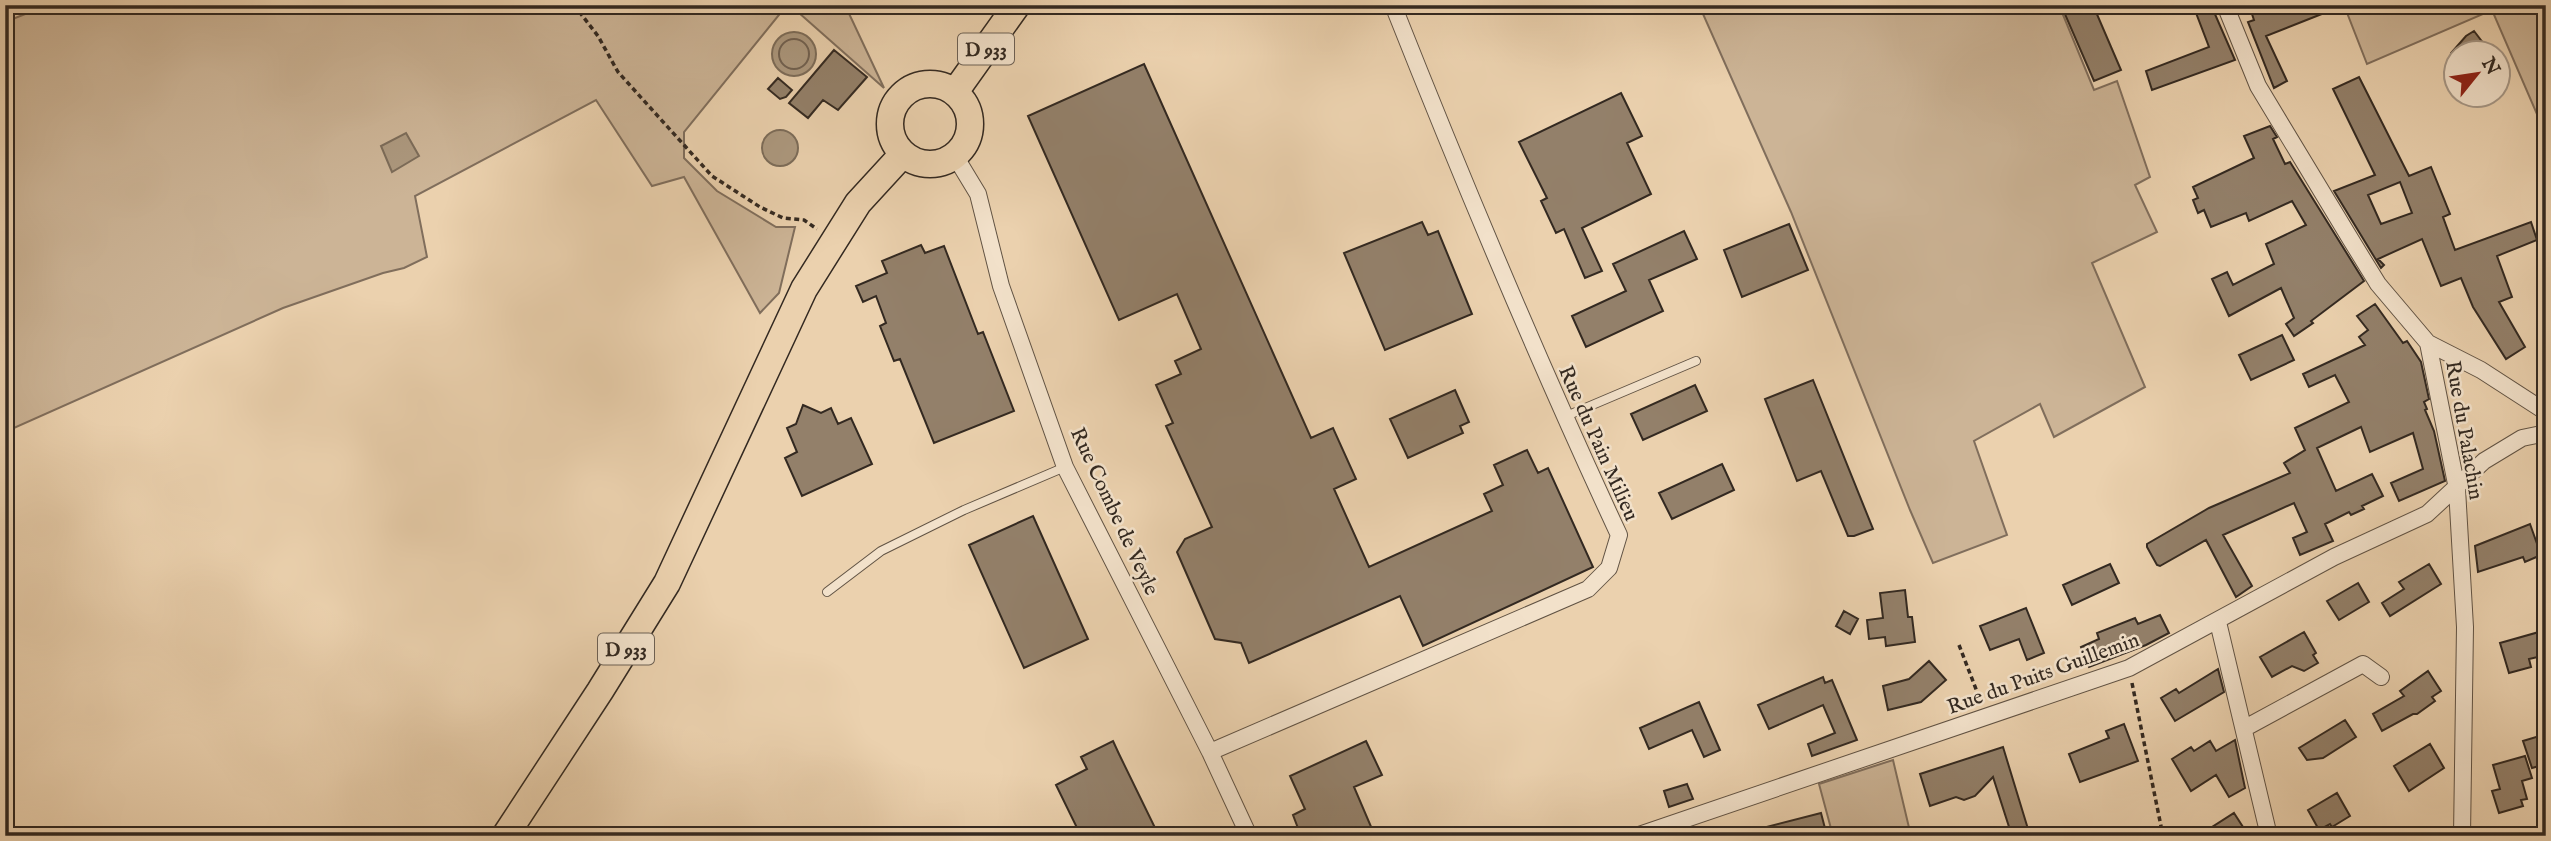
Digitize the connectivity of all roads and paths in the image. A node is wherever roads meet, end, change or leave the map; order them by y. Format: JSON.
{"nodes":[{"id":1,"x":574,"y":5,"type":"edge"},
{"id":2,"x":1017,"y":5,"type":"edge"},
{"id":3,"x":1393,"y":5,"type":"edge"},
{"id":4,"x":2224,"y":5,"type":"edge"},
{"id":5,"x":956,"y":92,"type":"junction"},
{"id":6,"x":903,"y":154,"type":"junction"},
{"id":7,"x":955,"y":156,"type":"junction"},
{"id":8,"x":833,"y":241,"type":"junction"},
{"id":9,"x":2428,"y":343,"type":"junction"},
{"id":10,"x":1696,"y":360,"type":"dead end"},
{"id":11,"x":2546,"y":412,"type":"edge"},
{"id":12,"x":1564,"y":417,"type":"junction"},
{"id":13,"x":2546,"y":433,"type":"edge"},
{"id":14,"x":1065,"y":467,"type":"junction"},
{"id":15,"x":2457,"y":489,"type":"junction"},
{"id":16,"x":827,"y":592,"type":"dead end"},
{"id":17,"x":2218,"y":622,"type":"junction"},
{"id":18,"x":1959,"y":645,"type":"dead end"},
{"id":19,"x":2129,"y":668,"type":"junction"},
{"id":20,"x":2381,"y":677,"type":"dead end"},
{"id":21,"x":1986,"y":716,"type":"junction"},
{"id":22,"x":2245,"y":728,"type":"junction"},
{"id":23,"x":1210,"y":752,"type":"junction"},
{"id":24,"x":505,"y":836,"type":"edge"},
{"id":25,"x":1249,"y":836,"type":"edge"},
{"id":26,"x":1636,"y":836,"type":"edge"},
{"id":27,"x":2163,"y":836,"type":"edge"},
{"id":28,"x":2269,"y":836,"type":"edge"},
{"id":29,"x":2462,"y":836,"type":"edge"}],
"edges":[{"from":1,"to":8,"type":"path"},
{"from":2,"to":5,"type":"main road","number":"D 933"},
{"from":3,"to":12,"type":"street","name":"Rue du Pain Milieu"},
{"from":4,"to":9,"type":"street","name":"Rue du Palachin"},
{"from":5,"to":6,"type":"main road"},
{"from":5,"to":7,"type":"main road"},
{"from":6,"to":7,"type":"main road"},
{"from":6,"to":8,"type":"main road","number":"D 933"},
{"from":7,"to":14,"type":"street","name":"Rue Combe de Veyle"},
{"from":8,"to":24,"type":"main road","number":"D 933"},
{"from":9,"to":11,"type":"street"},
{"from":9,"to":15,"type":"street","name":"Rue du Palachin"},
{"from":10,"to":12,"type":"lane"},
{"from":12,"to":23,"type":"street","name":"Rue du Pain Milieu"},
{"from":13,"to":15,"type":"street","name":"Rue du Puits Guillemin"},
{"from":14,"to":16,"type":"lane"},
{"from":14,"to":23,"type":"street","name":"Rue Combe de Veyle"},
{"from":15,"to":17,"type":"street","name":"Rue du Puits Guillemin"},
{"from":15,"to":29,"type":"street","name":"Rue du Palachin"},
{"from":17,"to":19,"type":"street","name":"Rue du Puits Guillemin"},
{"from":17,"to":22,"type":"street"},
{"from":18,"to":21,"type":"path"},
{"from":19,"to":21,"type":"street","name":"Rue du Puits Guillemin"},
{"from":19,"to":27,"type":"path"},
{"from":20,"to":22,"type":"street"},
{"from":21,"to":26,"type":"street","name":"Rue du Puits Guillemin"},
{"from":22,"to":28,"type":"street"},
{"from":23,"to":25,"type":"street","name":"Rue Combe de Veyle"}]}
